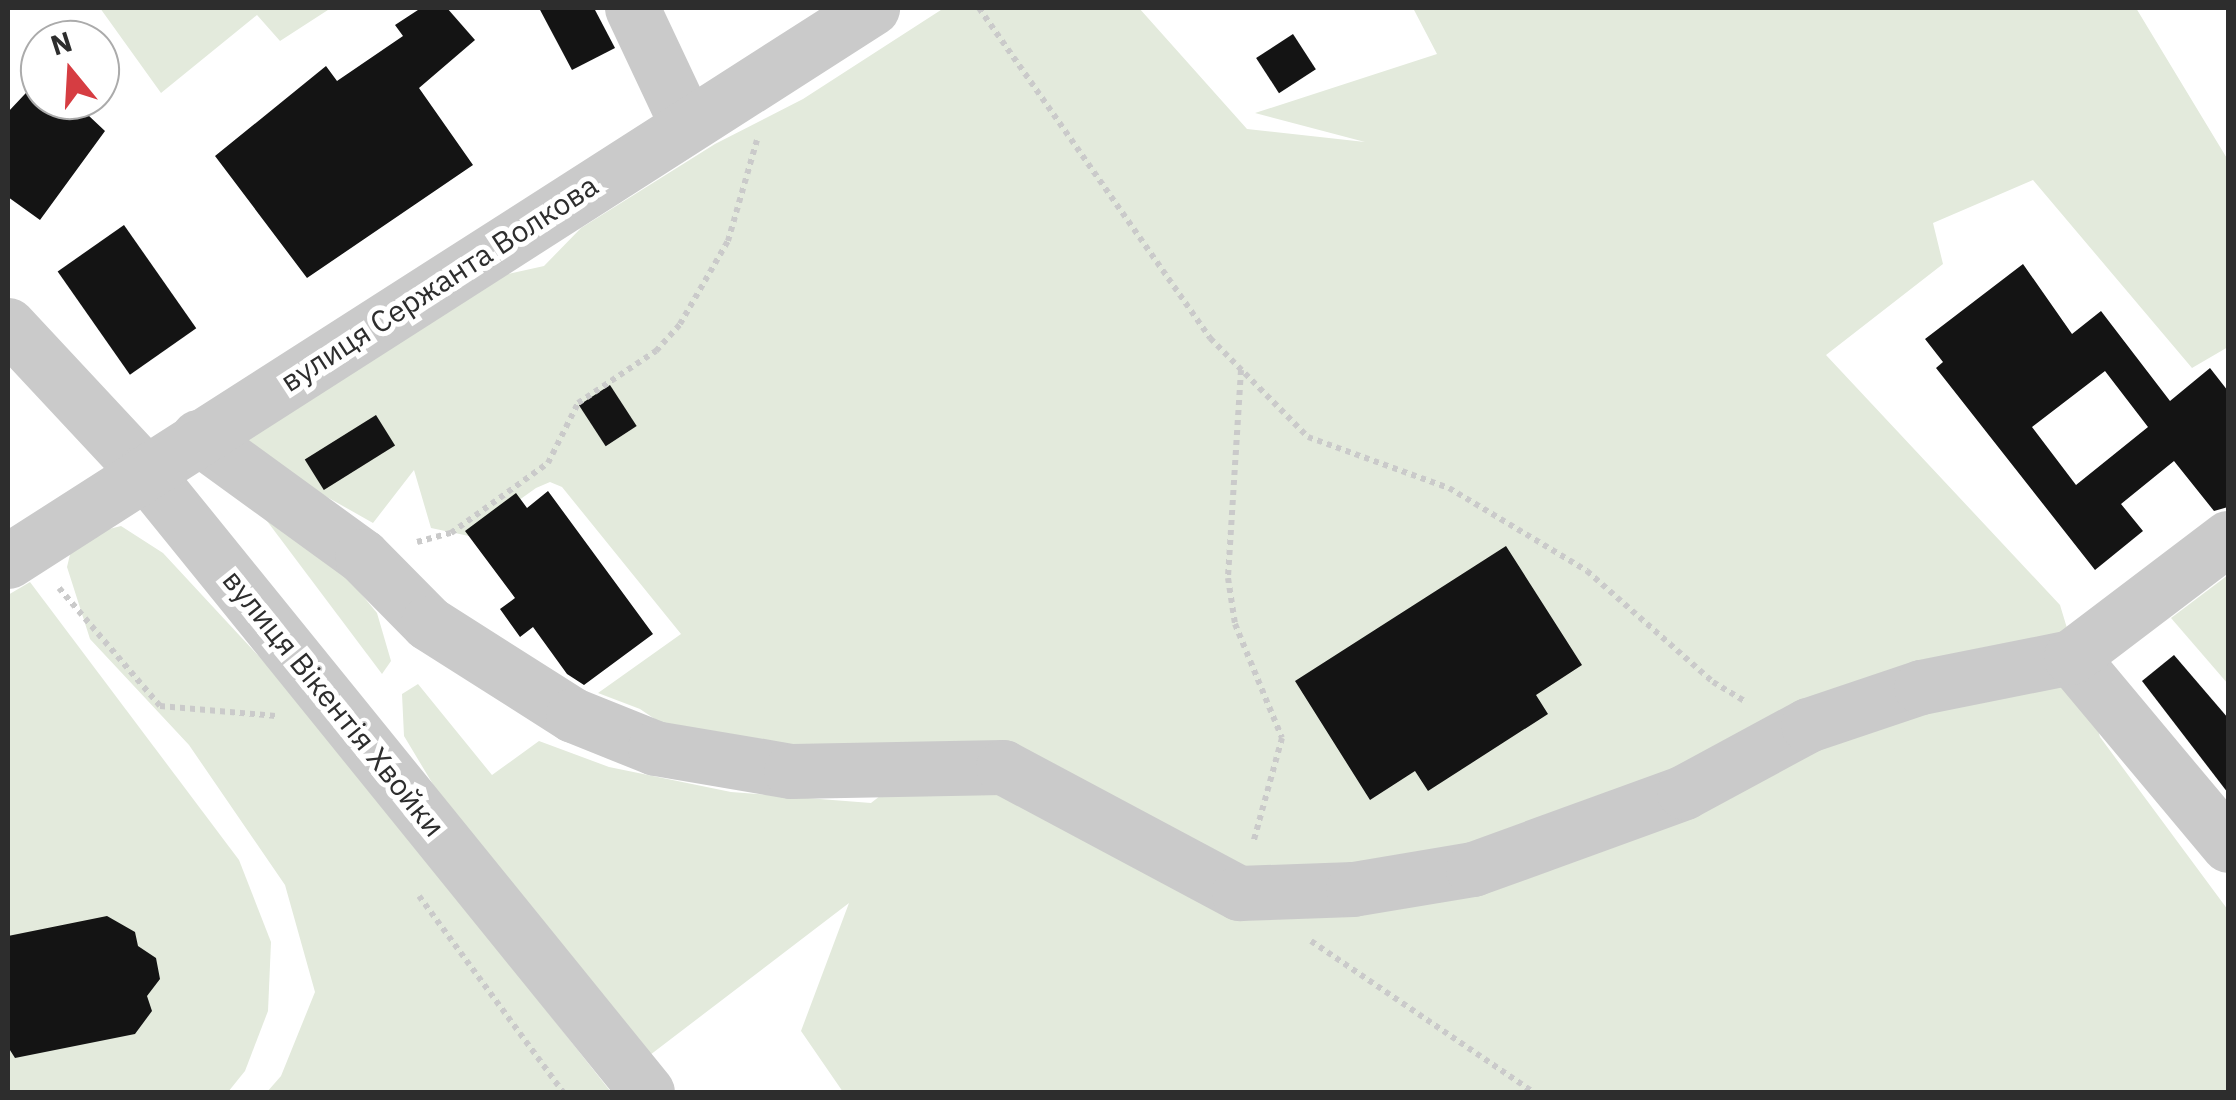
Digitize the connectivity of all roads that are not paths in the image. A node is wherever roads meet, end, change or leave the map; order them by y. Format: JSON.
{"nodes":[{"id":1,"x":632,"y":8,"type":"edge"},
{"id":2,"x":872,"y":8,"type":"edge"},
{"id":3,"x":686,"y":125,"type":"junction"},
{"id":4,"x":8,"y":325,"type":"edge"},
{"id":5,"x":198,"y":437,"type":"junction"},
{"id":6,"x":144,"y":471,"type":"junction"},
{"id":7,"x":2228,"y":538,"type":"edge"},
{"id":8,"x":18,"y":554,"type":"edge"},
{"id":9,"x":2071,"y":657,"type":"junction"},
{"id":10,"x":2228,"y":845,"type":"edge"},
{"id":11,"x":647,"y":1092,"type":"edge"}],
"edges":[{"from":1,"to":3,"type":"street"},
{"from":2,"to":3,"type":"street","name":"вулиця Сержанта Волкова"},
{"from":3,"to":5,"type":"street","name":"вулиця Сержанта Волкова"},
{"from":4,"to":6,"type":"street","name":"вулиця Вікентія Хвойки"},
{"from":5,"to":6,"type":"street","name":"вулиця Сержанта Волкова"},
{"from":5,"to":9,"type":"street"},
{"from":6,"to":8,"type":"street","name":"вулиця Сержанта Волкова"},
{"from":6,"to":11,"type":"street","name":"вулиця Вікентія Хвойки"},
{"from":7,"to":9,"type":"street"},
{"from":9,"to":10,"type":"street"}]}
